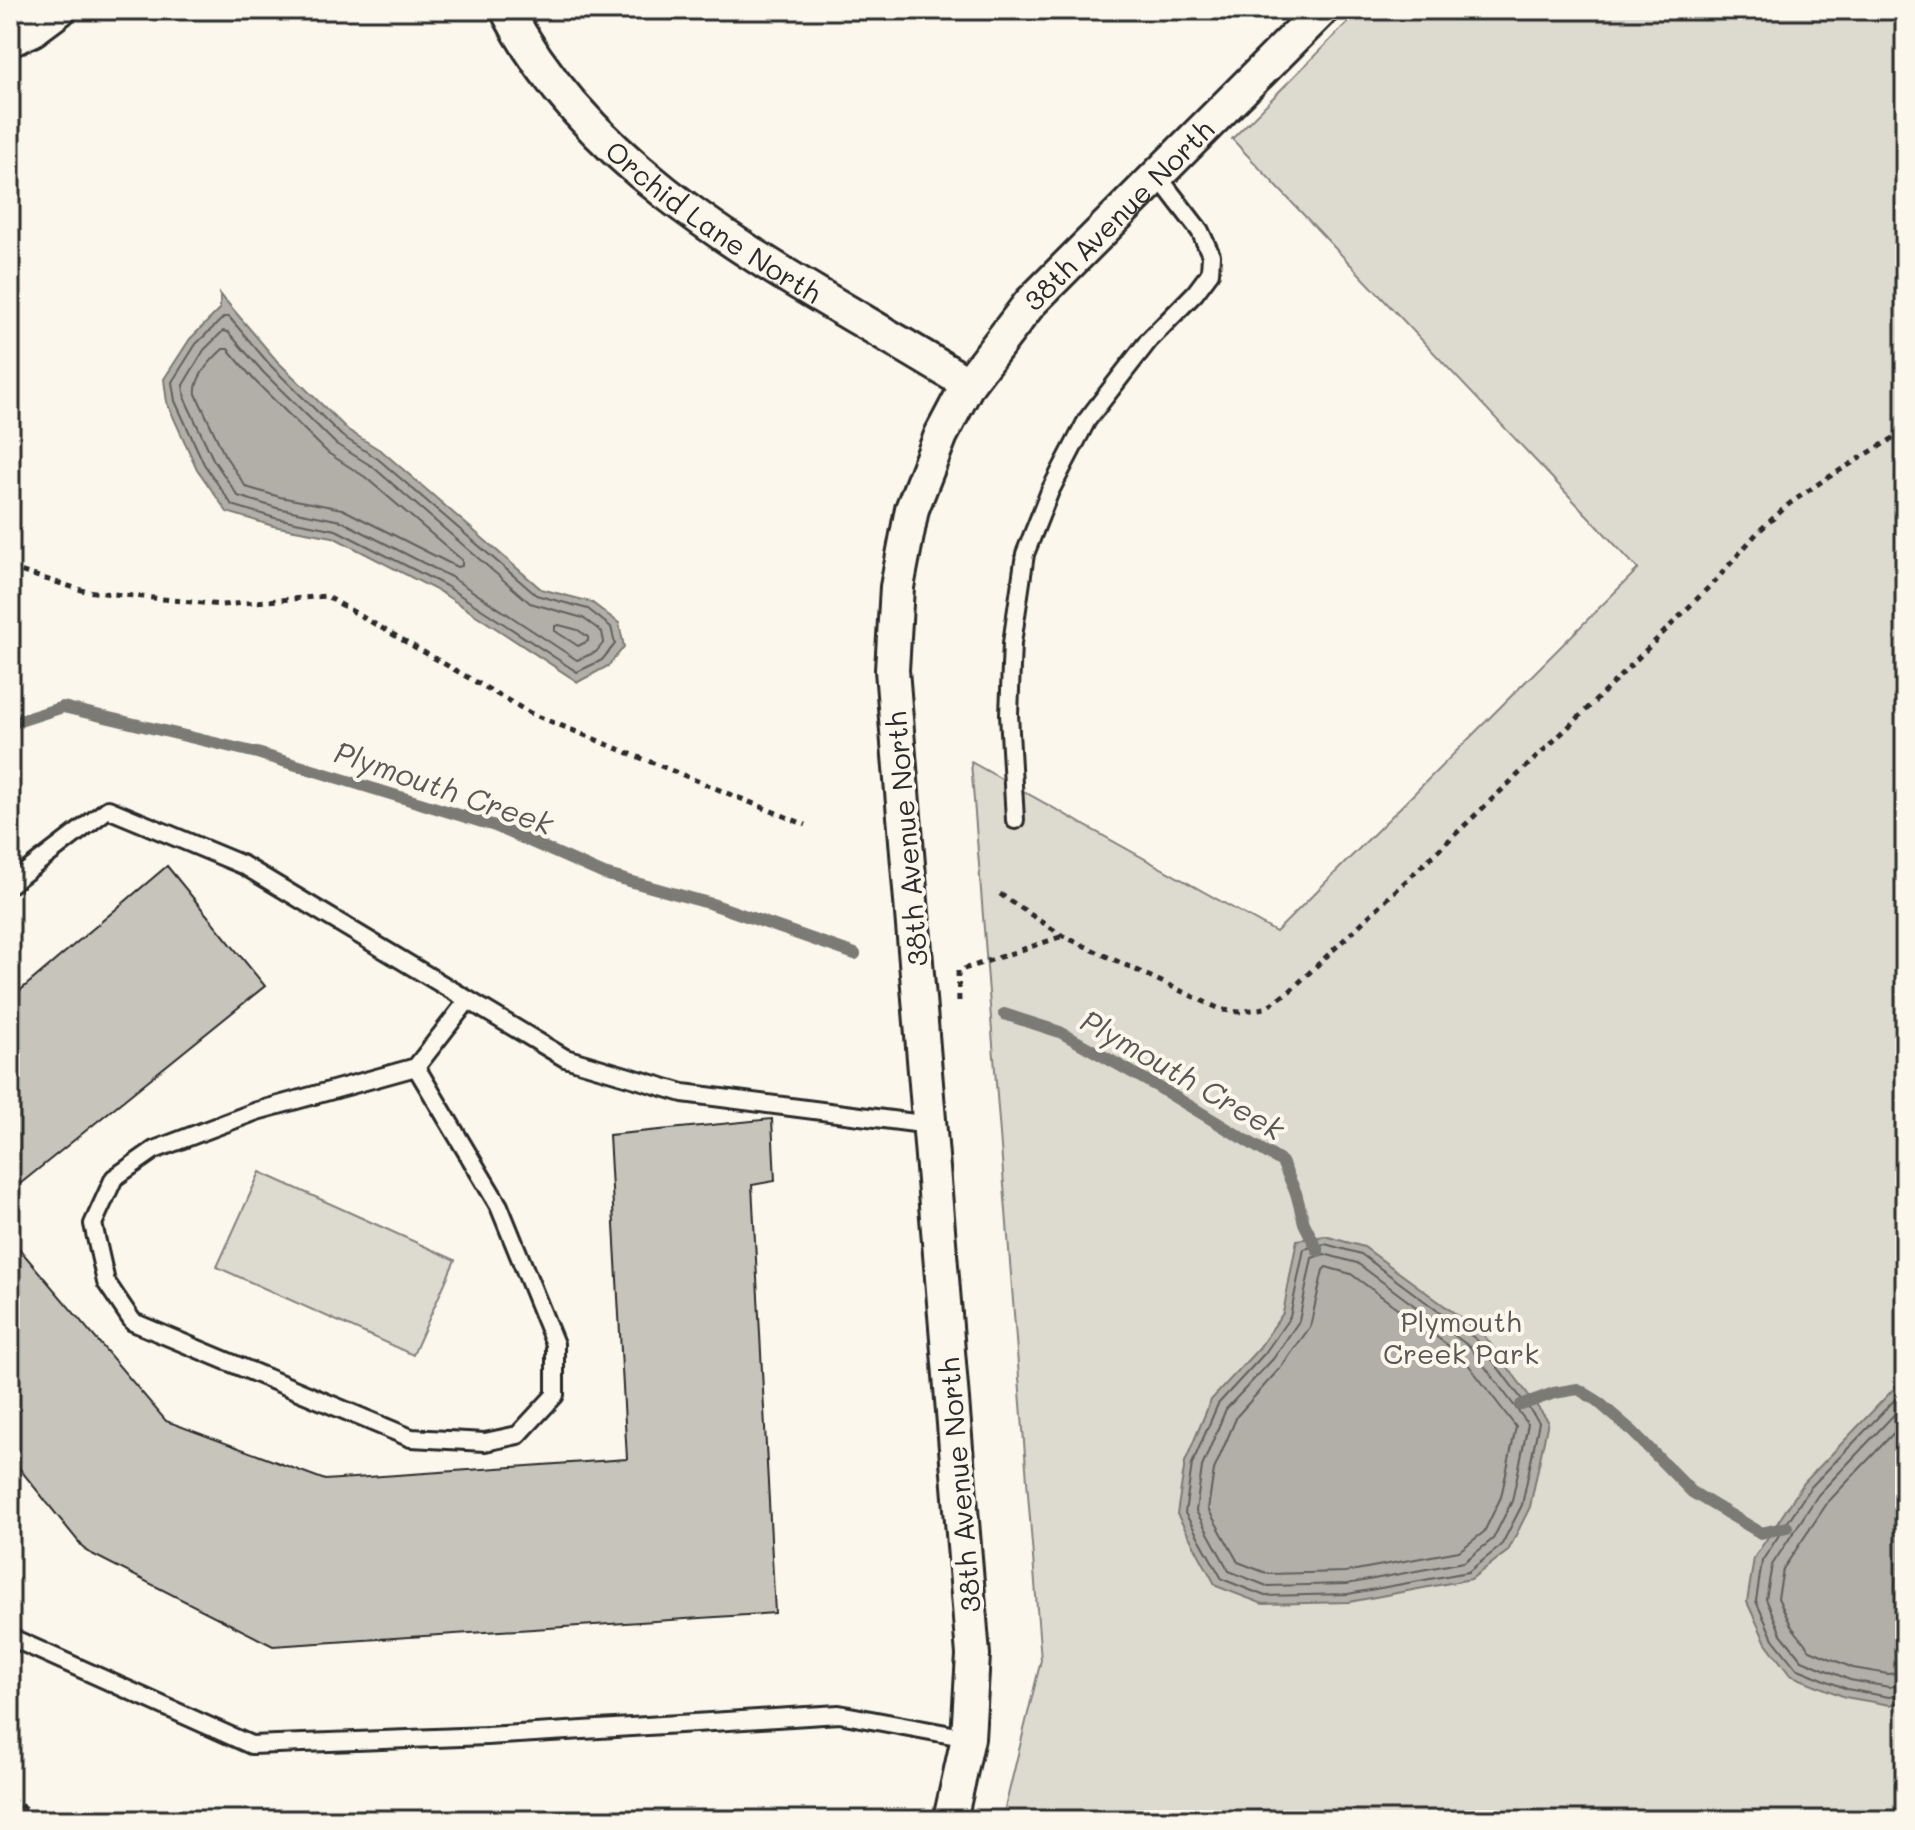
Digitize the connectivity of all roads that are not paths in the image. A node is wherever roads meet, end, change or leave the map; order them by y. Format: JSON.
{"nodes":[{"id":1,"x":59,"y":10,"type":"edge"},
{"id":2,"x":507,"y":10,"type":"edge"},
{"id":3,"x":1322,"y":10,"type":"edge"},
{"id":4,"x":10,"y":40,"type":"edge"},
{"id":5,"x":1157,"y":175,"type":"junction"},
{"id":6,"x":968,"y":384,"type":"junction"},
{"id":7,"x":1015,"y":820,"type":"dead end"},
{"id":8,"x":10,"y":884,"type":"edge"},
{"id":9,"x":468,"y":1000,"type":"junction"},
{"id":10,"x":416,"y":1067,"type":"junction"},
{"id":11,"x":930,"y":1125,"type":"junction"},
{"id":12,"x":10,"y":1637,"type":"edge"},
{"id":13,"x":968,"y":1738,"type":"junction"},
{"id":14,"x":950,"y":1820,"type":"edge"}],
"edges":[{"from":1,"to":4,"type":"street"},
{"from":2,"to":6,"type":"street","name":"Orchid Lane North"},
{"from":3,"to":5,"type":"street","name":"38th Avenue North"},
{"from":5,"to":6,"type":"street","name":"38th Avenue North"},
{"from":5,"to":7,"type":"lane"},
{"from":6,"to":11,"type":"street","name":"38th Avenue North"},
{"from":8,"to":9,"type":"lane"},
{"from":9,"to":10,"type":"lane"},
{"from":9,"to":11,"type":"lane"},
{"from":10,"to":10,"type":"lane"},
{"from":11,"to":13,"type":"street","name":"38th Avenue North"},
{"from":12,"to":13,"type":"lane"},
{"from":13,"to":14,"type":"street","name":"38th Avenue North"}]}
